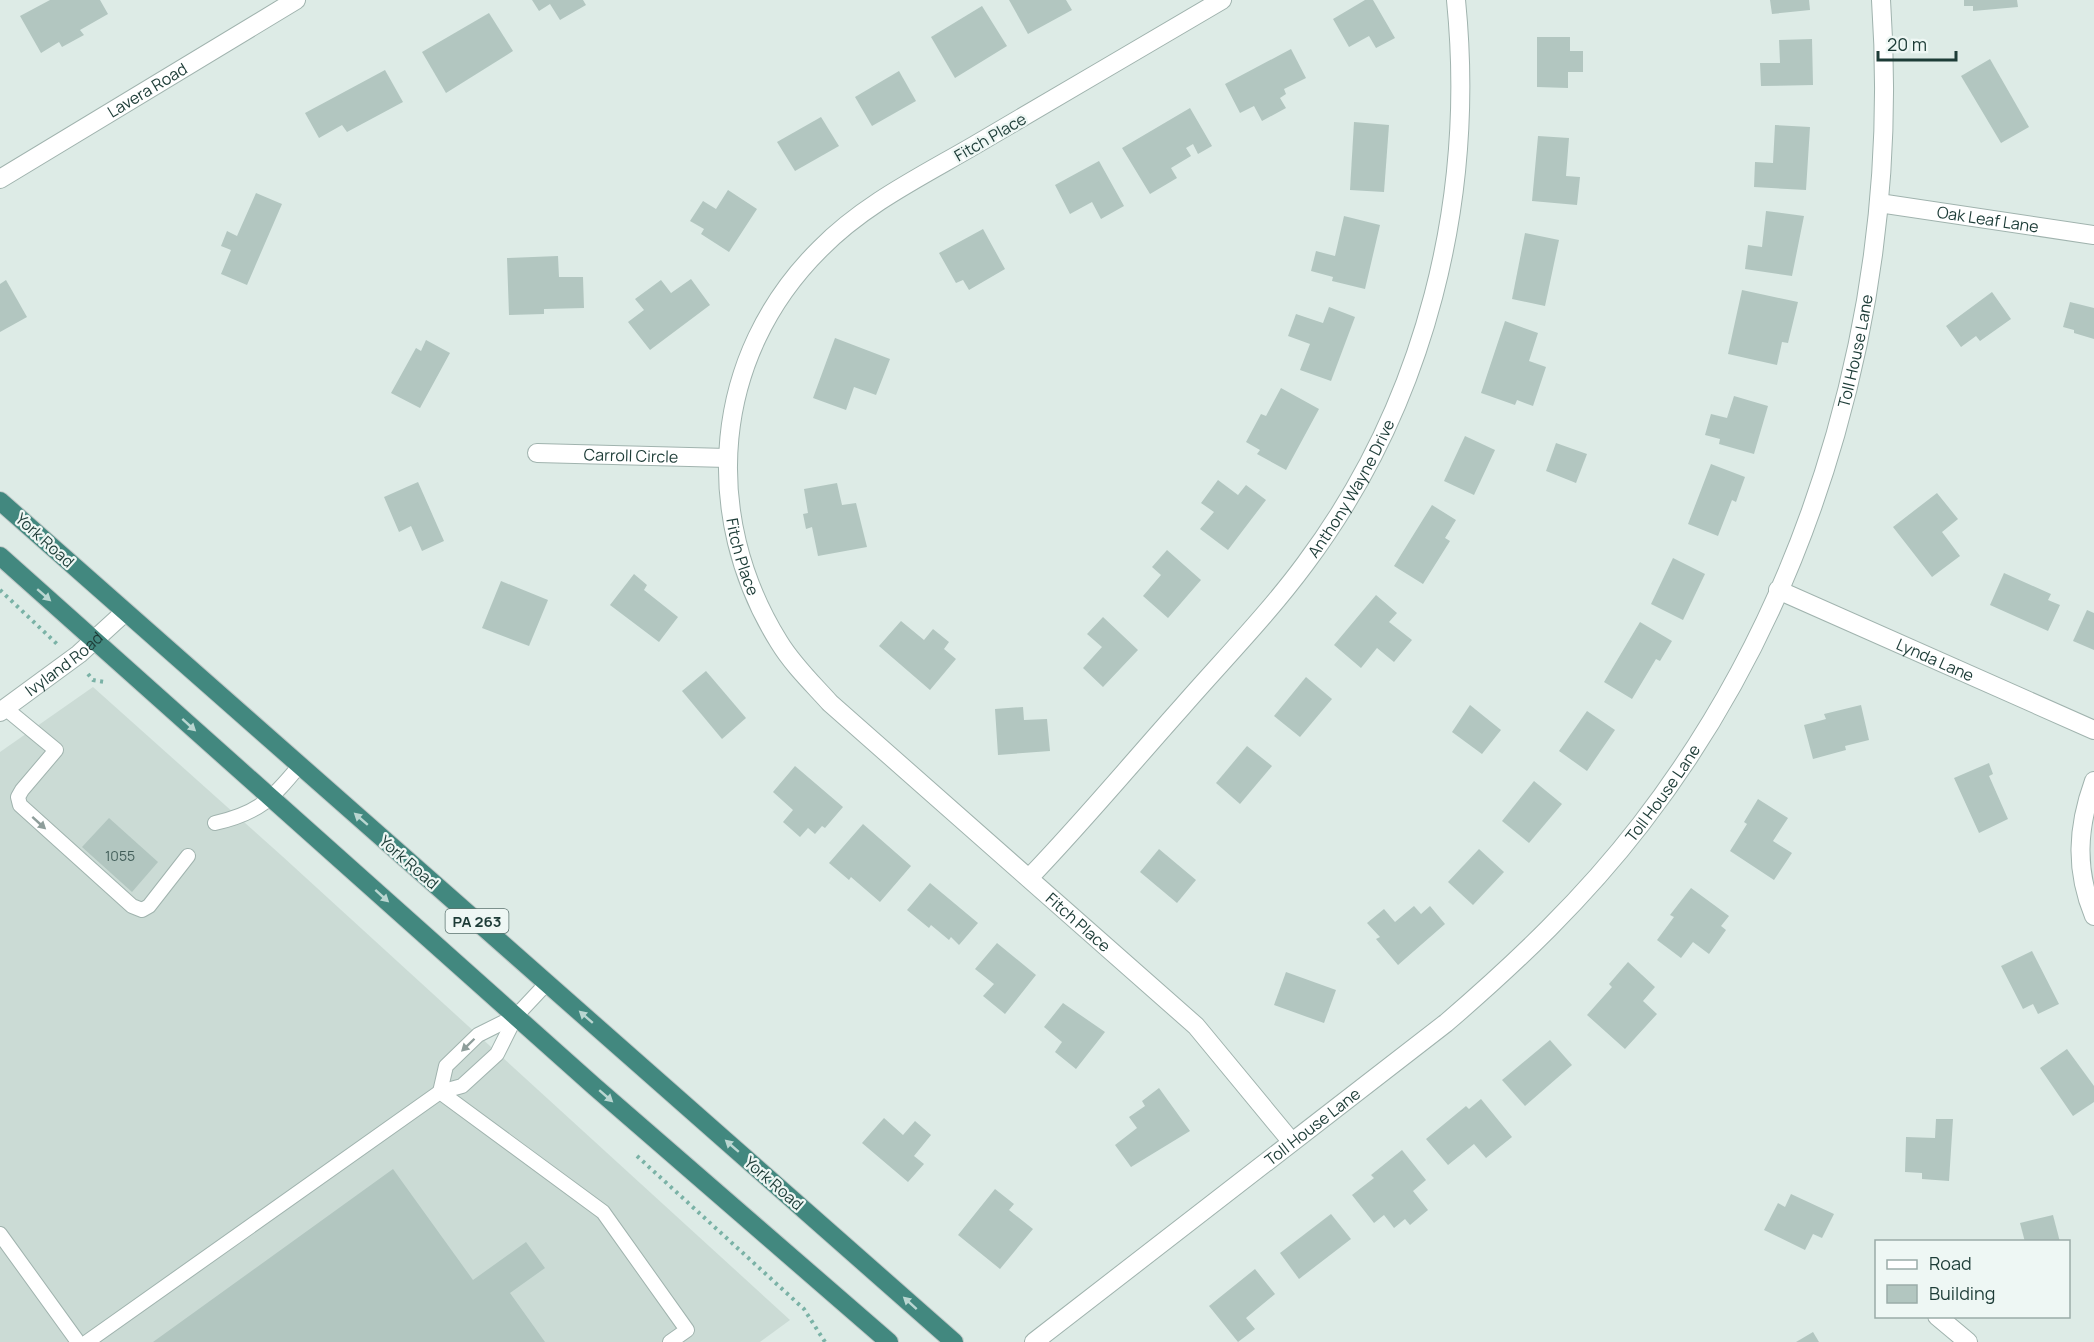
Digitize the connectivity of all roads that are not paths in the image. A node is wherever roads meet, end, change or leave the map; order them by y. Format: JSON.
{"nodes":[{"id":1,"x":295,"y":0,"type":"edge"},
{"id":2,"x":1222,"y":0,"type":"edge"},
{"id":3,"x":1456,"y":0,"type":"edge"},
{"id":4,"x":1881,"y":0,"type":"edge"},
{"id":5,"x":0,"y":179,"type":"edge"},
{"id":6,"x":1879,"y":203,"type":"junction"},
{"id":7,"x":2094,"y":235,"type":"edge"},
{"id":8,"x":537,"y":453,"type":"dead end"},
{"id":9,"x":727,"y":458,"type":"junction"},
{"id":10,"x":0,"y":501,"type":"edge"},
{"id":11,"x":0,"y":556,"type":"edge"},
{"id":12,"x":1778,"y":590,"type":"junction"},
{"id":13,"x":125,"y":612,"type":"junction"},
{"id":14,"x":94,"y":639,"type":"junction"},
{"id":15,"x":2,"y":710,"type":"edge"},
{"id":16,"x":2094,"y":730,"type":"edge"},
{"id":17,"x":300,"y":765,"type":"junction"},
{"id":18,"x":2094,"y":781,"type":"edge"},
{"id":19,"x":272,"y":798,"type":"junction"},
{"id":20,"x":215,"y":823,"type":"dead end"},
{"id":21,"x":188,"y":856,"type":"dead end"},
{"id":22,"x":1029,"y":878,"type":"junction"},
{"id":23,"x":2094,"y":916,"type":"edge"},
{"id":24,"x":547,"y":983,"type":"junction"},
{"id":25,"x":516,"y":1016,"type":"junction"},
{"id":26,"x":440,"y":1092,"type":"junction"},
{"id":27,"x":1292,"y":1141,"type":"junction"},
{"id":28,"x":0,"y":1234,"type":"edge"},
{"id":29,"x":1938,"y":1318,"type":"edge"},
{"id":30,"x":78,"y":1342,"type":"edge"},
{"id":31,"x":87,"y":1342,"type":"edge"},
{"id":32,"x":670,"y":1342,"type":"edge"},
{"id":33,"x":889,"y":1342,"type":"edge"},
{"id":34,"x":954,"y":1342,"type":"edge"},
{"id":35,"x":1034,"y":1342,"type":"edge"},
{"id":36,"x":1968,"y":1342,"type":"edge"}],
"edges":[{"from":1,"to":5,"type":"street","name":"Lavera Road"},
{"from":2,"to":9,"type":"street","name":"Fitch Place"},
{"from":3,"to":22,"type":"street","name":"Anthony Wayne Drive"},
{"from":4,"to":6,"type":"street","name":"Toll House Lane"},
{"from":6,"to":7,"type":"street","name":"Oak Leaf Lane"},
{"from":6,"to":12,"type":"street","name":"Toll House Lane"},
{"from":8,"to":9,"type":"street","name":"Carroll Circle"},
{"from":9,"to":22,"type":"street","name":"Fitch Place"},
{"from":10,"to":13,"type":"highway","name":"York Road","number":"PA 263"},
{"from":11,"to":14,"type":"highway","number":"PA 263","one_way":true},
{"from":12,"to":16,"type":"street","name":"Lynda Lane"},
{"from":12,"to":27,"type":"street","name":"Toll House Lane"},
{"from":13,"to":14,"type":"street","name":"Ivyland Road"},
{"from":13,"to":17,"type":"highway","name":"York Road","number":"PA 263"},
{"from":14,"to":15,"type":"street","name":"Ivyland Road"},
{"from":14,"to":19,"type":"highway","number":"PA 263","one_way":true},
{"from":15,"to":21,"type":"lane","one_way":true},
{"from":17,"to":19,"type":"lane"},
{"from":24,"to":17,"type":"highway","name":"York Road","number":"PA 263","one_way":true},
{"from":18,"to":23,"type":"street"},
{"from":19,"to":20,"type":"lane"},
{"from":19,"to":25,"type":"highway","number":"PA 263","one_way":true},
{"from":22,"to":27,"type":"street","name":"Fitch Place"},
{"from":24,"to":25,"type":"lane"},
{"from":34,"to":24,"type":"highway","name":"York Road","number":"PA 263","one_way":true},
{"from":25,"to":26,"type":"lane"},
{"from":25,"to":26,"type":"lane","one_way":true},
{"from":25,"to":33,"type":"highway","number":"PA 263","one_way":true},
{"from":26,"to":31,"type":"lane"},
{"from":26,"to":32,"type":"lane"},
{"from":27,"to":35,"type":"street","name":"Toll House Lane"},
{"from":28,"to":30,"type":"lane"},
{"from":29,"to":36,"type":"street"}]}
